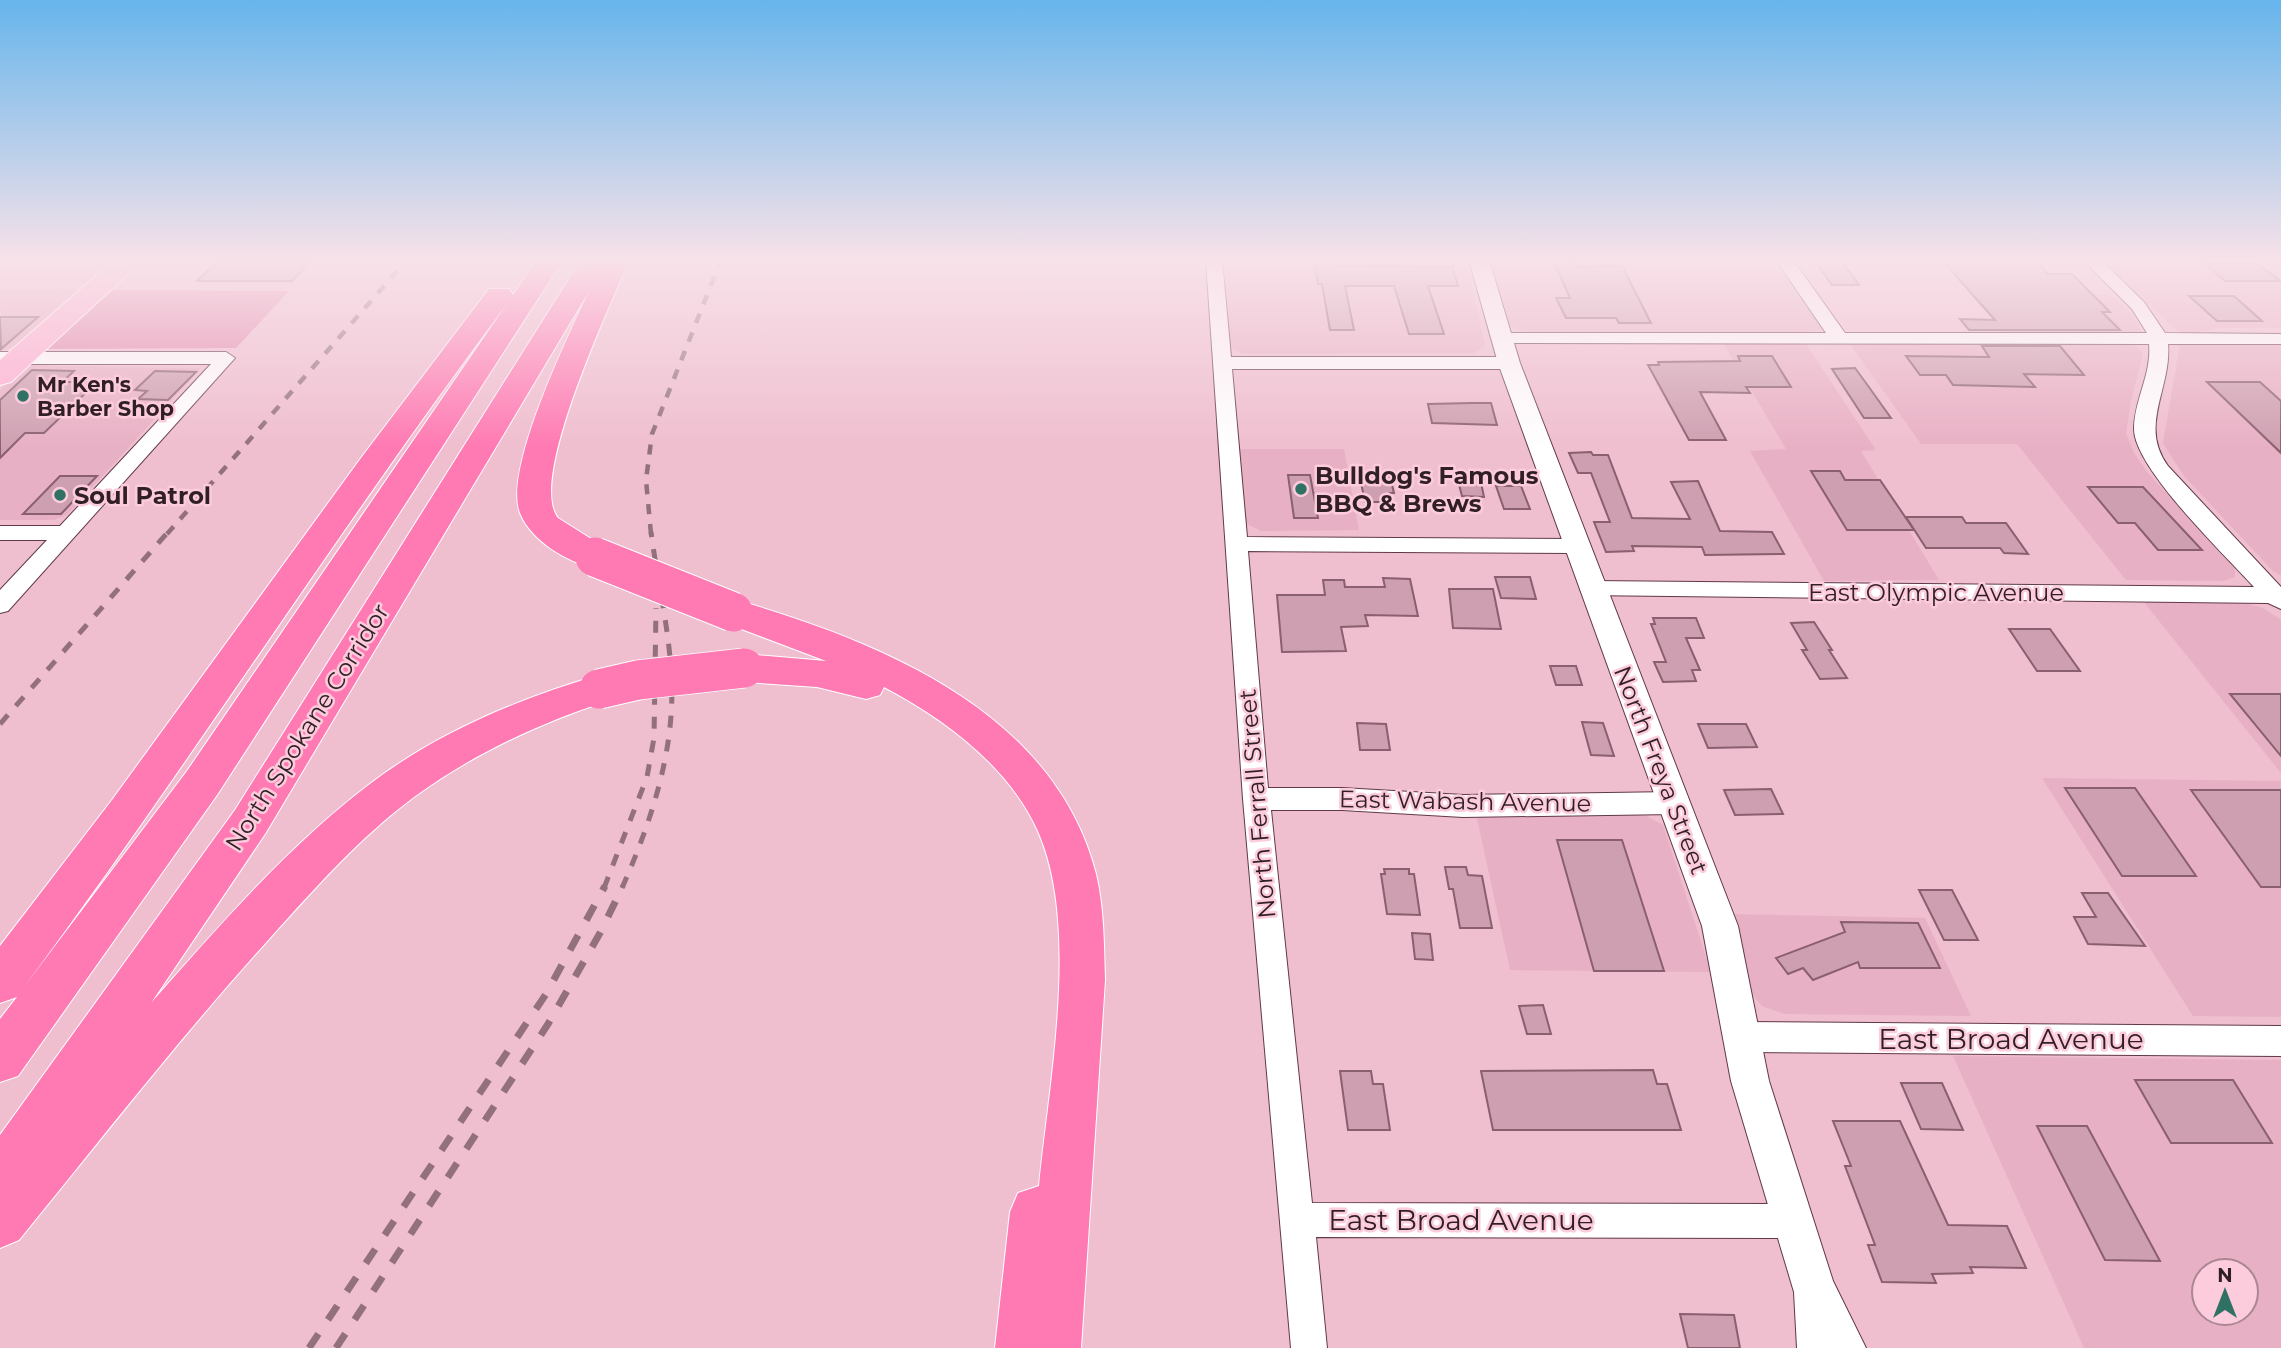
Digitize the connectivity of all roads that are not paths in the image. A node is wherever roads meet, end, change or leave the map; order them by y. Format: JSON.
{"nodes":[{"id":1,"x":53,"y":323,"type":"edge"},
{"id":2,"x":480,"y":323,"type":"edge"},
{"id":3,"x":508,"y":323,"type":"edge"},
{"id":4,"x":555,"y":323,"type":"edge"},
{"id":5,"x":590,"y":323,"type":"edge"},
{"id":6,"x":1219,"y":323,"type":"edge"},
{"id":7,"x":1497,"y":323,"type":"edge"},
{"id":8,"x":1828,"y":323,"type":"edge"},
{"id":9,"x":2151,"y":323,"type":"edge"},
{"id":10,"x":1839,"y":338,"type":"junction"},
{"id":11,"x":2158,"y":339,"type":"junction"},
{"id":12,"x":2281,"y":339,"type":"edge"},
{"id":13,"x":1505,"y":351,"type":"junction"},
{"id":14,"x":10,"y":358,"type":"edge"},
{"id":15,"x":1223,"y":363,"type":"junction"},
{"id":16,"x":0,"y":376,"type":"edge"},
{"id":17,"x":0,"y":533,"type":"edge"},
{"id":18,"x":66,"y":533,"type":"junction"},
{"id":19,"x":1235,"y":544,"type":"junction"},
{"id":20,"x":1576,"y":546,"type":"junction"},
{"id":21,"x":1591,"y":589,"type":"junction"},
{"id":22,"x":2279,"y":597,"type":"edge"},
{"id":23,"x":0,"y":605,"type":"edge"},
{"id":24,"x":1256,"y":799,"type":"junction"},
{"id":25,"x":1674,"y":803,"type":"junction"},
{"id":26,"x":0,"y":982,"type":"edge"},
{"id":27,"x":1741,"y":1037,"type":"junction"},
{"id":28,"x":2281,"y":1041,"type":"edge"},
{"id":29,"x":0,"y":1059,"type":"edge"},
{"id":30,"x":0,"y":1180,"type":"edge"},
{"id":31,"x":1297,"y":1220,"type":"junction"},
{"id":32,"x":0,"y":1221,"type":"edge"},
{"id":33,"x":1793,"y":1221,"type":"junction"},
{"id":34,"x":1814,"y":1289,"type":"junction"},
{"id":35,"x":1024,"y":1348,"type":"edge"},
{"id":36,"x":1052,"y":1348,"type":"edge"},
{"id":37,"x":1309,"y":1348,"type":"edge"},
{"id":38,"x":1819,"y":1348,"type":"edge"},
{"id":39,"x":1844,"y":1348,"type":"edge"}],
"edges":[{"from":1,"to":14,"type":"main road"},
{"from":2,"to":26,"type":"highway"},
{"from":3,"to":29,"type":"highway"},
{"from":4,"to":30,"type":"highway","name":"North Spokane Corridor"},
{"from":5,"to":36,"type":"highway","bridge":true},
{"from":6,"to":15,"type":"street","name":"North Ferrall Street"},
{"from":7,"to":13,"type":"street","name":"North Freya Street"},
{"from":8,"to":10,"type":"street"},
{"from":9,"to":11,"type":"street"},
{"from":10,"to":11,"type":"street"},
{"from":10,"to":13,"type":"street"},
{"from":11,"to":12,"type":"street"},
{"from":11,"to":22,"type":"street"},
{"from":13,"to":15,"type":"street"},
{"from":13,"to":20,"type":"street","name":"North Freya Street"},
{"from":14,"to":16,"type":"main road"},
{"from":14,"to":18,"type":"street"},
{"from":15,"to":19,"type":"street","name":"North Ferrall Street"},
{"from":17,"to":18,"type":"street"},
{"from":18,"to":23,"type":"street"},
{"from":19,"to":20,"type":"street"},
{"from":19,"to":24,"type":"street","name":"North Ferrall Street"},
{"from":20,"to":21,"type":"street","name":"North Freya Street"},
{"from":21,"to":22,"type":"street","name":"East Olympic Avenue"},
{"from":21,"to":25,"type":"street","name":"North Freya Street"},
{"from":24,"to":25,"type":"street","name":"East Wabash Avenue"},
{"from":24,"to":31,"type":"street","name":"North Ferrall Street"},
{"from":25,"to":27,"type":"street","name":"North Freya Street"},
{"from":27,"to":28,"type":"street","name":"East Broad Avenue"},
{"from":27,"to":33,"type":"street","name":"North Freya Street"},
{"from":31,"to":33,"type":"street","name":"East Broad Avenue"},
{"from":31,"to":37,"type":"street","name":"North Ferrall Street"},
{"from":32,"to":35,"type":"highway","bridge":true},
{"from":33,"to":34,"type":"street","name":"North Freya Street"},
{"from":34,"to":38,"type":"street","name":"North Freya Street"},
{"from":34,"to":39,"type":"street","name":"North Freya Street"}]}
